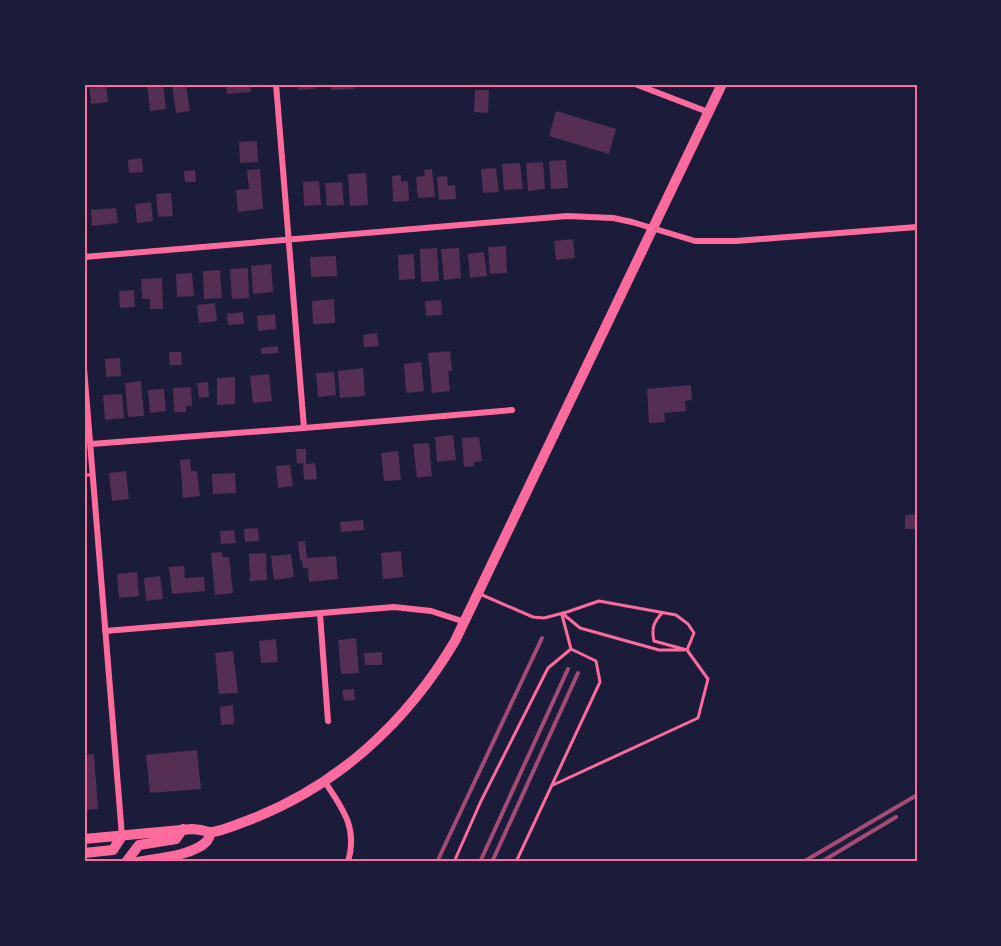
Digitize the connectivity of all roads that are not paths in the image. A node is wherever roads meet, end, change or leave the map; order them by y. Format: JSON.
{"nodes":[{"id":1,"x":276,"y":84,"type":"edge"},
{"id":2,"x":635,"y":84,"type":"edge"},
{"id":3,"x":722,"y":84,"type":"edge"},
{"id":4,"x":708,"y":112,"type":"junction"},
{"id":5,"x":917,"y":227,"type":"edge"},
{"id":6,"x":653,"y":228,"type":"junction"},
{"id":7,"x":288,"y":240,"type":"junction"},
{"id":8,"x":84,"y":257,"type":"edge"},
{"id":9,"x":84,"y":368,"type":"edge"},
{"id":10,"x":86,"y":408,"type":"edge"},
{"id":11,"x":512,"y":410,"type":"dead end"},
{"id":12,"x":304,"y":428,"type":"junction"},
{"id":13,"x":91,"y":444,"type":"junction"},
{"id":14,"x":93,"y":474,"type":"junction"},
{"id":15,"x":84,"y":475,"type":"edge"},
{"id":16,"x":478,"y":593,"type":"junction"},
{"id":17,"x":562,"y":613,"type":"junction"},
{"id":18,"x":662,"y":613,"type":"junction"},
{"id":19,"x":320,"y":614,"type":"junction"},
{"id":20,"x":465,"y":622,"type":"junction"},
{"id":21,"x":105,"y":631,"type":"junction"},
{"id":22,"x":571,"y":650,"type":"junction"},
{"id":23,"x":687,"y":650,"type":"junction"},
{"id":24,"x":328,"y":721,"type":"dead end"},
{"id":25,"x":325,"y":782,"type":"junction"},
{"id":26,"x":552,"y":785,"type":"junction"},
{"id":27,"x":183,"y":829,"type":"junction"},
{"id":28,"x":211,"y":833,"type":"junction"},
{"id":29,"x":122,"y":836,"type":"junction"},
{"id":30,"x":84,"y":839,"type":"edge"},
{"id":31,"x":84,"y":853,"type":"edge"},
{"id":32,"x":126,"y":862,"type":"edge"},
{"id":33,"x":138,"y":862,"type":"edge"},
{"id":34,"x":348,"y":862,"type":"edge"},
{"id":35,"x":454,"y":862,"type":"edge"},
{"id":36,"x":516,"y":862,"type":"edge"}],
"edges":[{"from":1,"to":7,"type":"street"},
{"from":2,"to":4,"type":"street"},
{"from":3,"to":4,"type":"main road"},
{"from":4,"to":6,"type":"main road"},
{"from":5,"to":6,"type":"street"},
{"from":6,"to":7,"type":"street"},
{"from":6,"to":16,"type":"main road"},
{"from":7,"to":8,"type":"street"},
{"from":7,"to":12,"type":"street"},
{"from":9,"to":10,"type":"street"},
{"from":10,"to":13,"type":"street"},
{"from":11,"to":12,"type":"street"},
{"from":12,"to":13,"type":"street"},
{"from":13,"to":14,"type":"street"},
{"from":14,"to":15,"type":"lane"},
{"from":14,"to":21,"type":"street"},
{"from":16,"to":17,"type":"lane"},
{"from":16,"to":20,"type":"main road"},
{"from":17,"to":18,"type":"lane"},
{"from":17,"to":22,"type":"lane"},
{"from":17,"to":23,"type":"lane"},
{"from":18,"to":23,"type":"lane"},
{"from":18,"to":23,"type":"lane"},
{"from":19,"to":20,"type":"street"},
{"from":19,"to":21,"type":"street"},
{"from":19,"to":24,"type":"street"},
{"from":20,"to":25,"type":"main road"},
{"from":21,"to":29,"type":"street"},
{"from":22,"to":26,"type":"lane"},
{"from":22,"to":35,"type":"lane"},
{"from":23,"to":26,"type":"lane"},
{"from":25,"to":28,"type":"main road"},
{"from":25,"to":34,"type":"street"},
{"from":26,"to":36,"type":"lane"},
{"from":27,"to":28,"type":"main road"},
{"from":27,"to":29,"type":"main road"},
{"from":27,"to":32,"type":"main road"},
{"from":28,"to":33,"type":"main road"},
{"from":29,"to":30,"type":"main road"},
{"from":29,"to":31,"type":"main road"}]}
